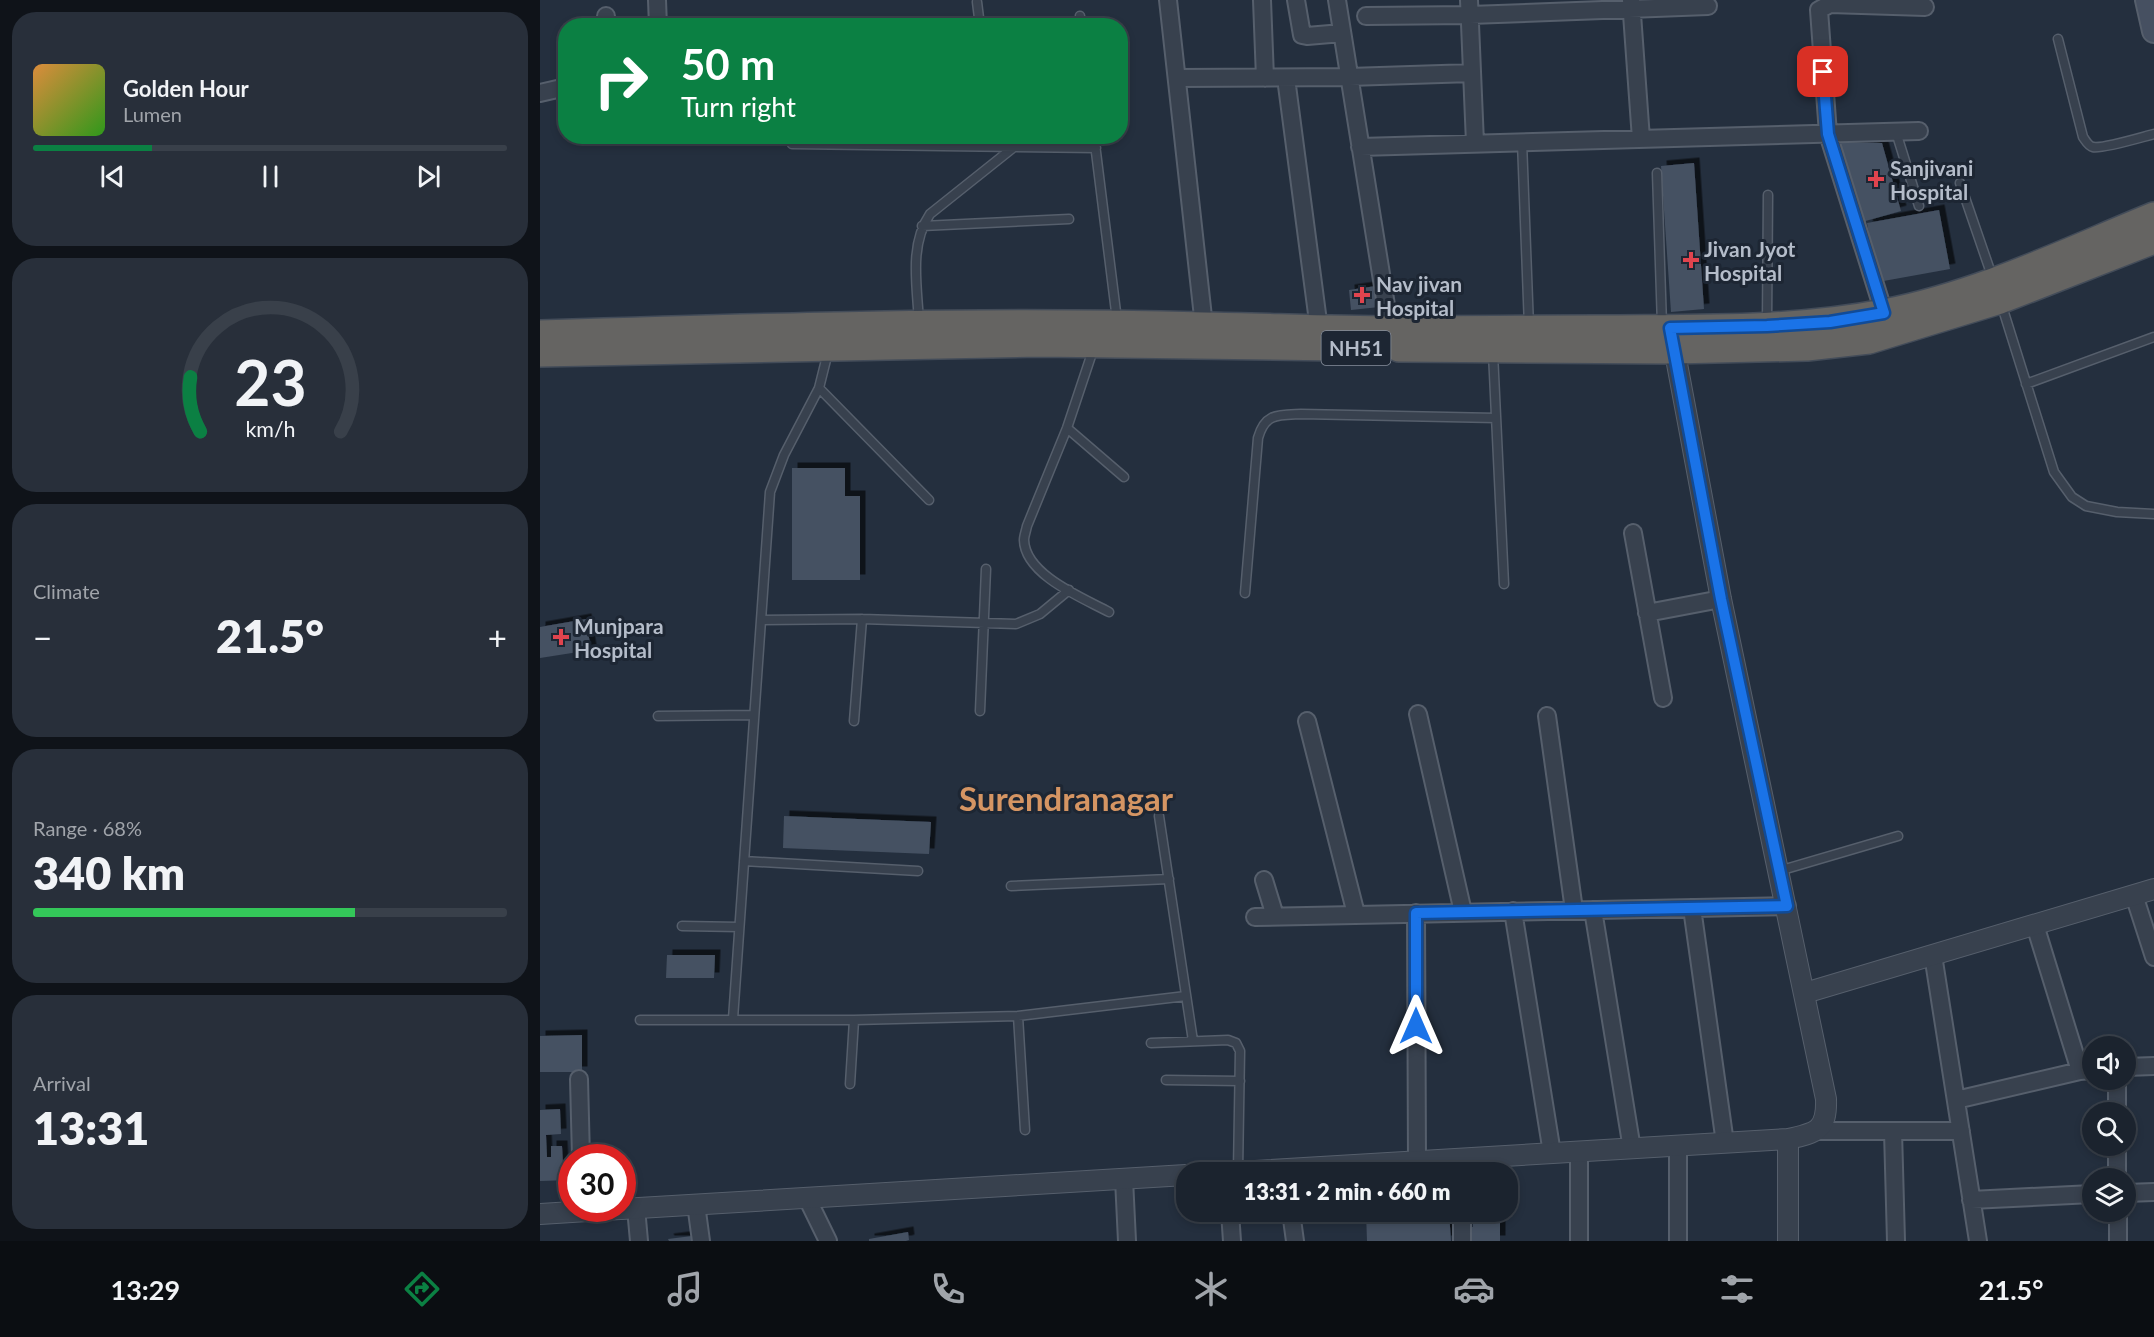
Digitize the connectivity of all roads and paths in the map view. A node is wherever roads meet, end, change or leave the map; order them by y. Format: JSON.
{"nodes":[{"id":1,"x":657,"y":0,"type":"edge"},
{"id":2,"x":1168,"y":0,"type":"edge"},
{"id":3,"x":1262,"y":0,"type":"edge"},
{"id":4,"x":1296,"y":0,"type":"edge"},
{"id":5,"x":1337,"y":0,"type":"edge"},
{"id":6,"x":2147,"y":0,"type":"edge"},
{"id":7,"x":977,"y":2,"type":"dead end"},
{"id":8,"x":1631,"y":5,"type":"edge"},
{"id":9,"x":1708,"y":6,"type":"dead end"},
{"id":10,"x":1925,"y":7,"type":"dead end"},
{"id":11,"x":1469,"y":8,"type":"edge"},
{"id":12,"x":1366,"y":16,"type":"dead end"},
{"id":13,"x":658,"y":18,"type":"edge"},
{"id":14,"x":979,"y":18,"type":"edge"},
{"id":15,"x":2154,"y":31,"type":"edge"},
{"id":16,"x":1342,"y":33,"type":"junction"},
{"id":17,"x":2058,"y":39,"type":"dead end"},
{"id":18,"x":1472,"y":73,"type":"junction"},
{"id":19,"x":1349,"y":77,"type":"junction"},
{"id":20,"x":1177,"y":78,"type":"junction"},
{"id":21,"x":1265,"y":78,"type":"junction"},
{"id":22,"x":1286,"y":78,"type":"junction"},
{"id":23,"x":558,"y":89,"type":"edge"},
{"id":24,"x":540,"y":93,"type":"edge"},
{"id":25,"x":1919,"y":131,"type":"dead end"},
{"id":26,"x":1896,"y":132,"type":"junction"},
{"id":27,"x":1828,"y":134,"type":"junction"},
{"id":28,"x":2154,"y":134,"type":"edge"},
{"id":29,"x":1641,"y":139,"type":"junction"},
{"id":30,"x":1522,"y":142,"type":"junction"},
{"id":31,"x":1475,"y":143,"type":"junction"},
{"id":32,"x":1006,"y":144,"type":"edge"},
{"id":33,"x":1095,"y":144,"type":"edge"},
{"id":34,"x":1014,"y":146,"type":"junction"},
{"id":35,"x":1360,"y":147,"type":"junction"},
{"id":36,"x":1096,"y":148,"type":"junction"},
{"id":37,"x":1657,"y":173,"type":"dead end"},
{"id":38,"x":1960,"y":183,"type":"dead end"},
{"id":39,"x":1768,"y":195,"type":"dead end"},
{"id":40,"x":1919,"y":206,"type":"dead end"},
{"id":41,"x":2154,"y":216,"type":"edge"},
{"id":42,"x":1069,"y":219,"type":"dead end"},
{"id":43,"x":922,"y":226,"type":"junction"},
{"id":44,"x":2154,"y":240,"type":"edge"},
{"id":45,"x":1997,"y":291,"type":"junction"},
{"id":46,"x":1884,"y":313,"type":"junction"},
{"id":47,"x":920,"y":324,"type":"junction"},
{"id":48,"x":1204,"y":326,"type":"junction"},
{"id":49,"x":1767,"y":326,"type":"junction"},
{"id":50,"x":1318,"y":328,"type":"junction"},
{"id":51,"x":1528,"y":329,"type":"junction"},
{"id":52,"x":1390,"y":330,"type":"junction"},
{"id":53,"x":540,"y":334,"type":"edge"},
{"id":54,"x":1669,"y":336,"type":"junction"},
{"id":55,"x":1109,"y":337,"type":"junction"},
{"id":56,"x":2154,"y":337,"type":"edge"},
{"id":57,"x":828,"y":348,"type":"junction"},
{"id":58,"x":1493,"y":350,"type":"junction"},
{"id":59,"x":540,"y":353,"type":"edge"},
{"id":60,"x":2026,"y":384,"type":"junction"},
{"id":61,"x":819,"y":388,"type":"junction"},
{"id":62,"x":1496,"y":418,"type":"junction"},
{"id":63,"x":1067,"y":428,"type":"junction"},
{"id":64,"x":1124,"y":477,"type":"dead end"},
{"id":65,"x":929,"y":500,"type":"dead end"},
{"id":66,"x":2154,"y":514,"type":"edge"},
{"id":67,"x":1633,"y":533,"type":"dead end"},
{"id":68,"x":986,"y":569,"type":"dead end"},
{"id":69,"x":1504,"y":584,"type":"dead end"},
{"id":70,"x":1069,"y":590,"type":"junction"},
{"id":71,"x":1245,"y":593,"type":"dead end"},
{"id":72,"x":1721,"y":599,"type":"junction"},
{"id":73,"x":1109,"y":612,"type":"dead end"},
{"id":74,"x":1647,"y":613,"type":"junction"},
{"id":75,"x":862,"y":619,"type":"junction"},
{"id":76,"x":761,"y":620,"type":"junction"},
{"id":77,"x":984,"y":623,"type":"junction"},
{"id":78,"x":1663,"y":698,"type":"dead end"},
{"id":79,"x":980,"y":711,"type":"dead end"},
{"id":80,"x":1418,"y":714,"type":"dead end"},
{"id":81,"x":754,"y":715,"type":"junction"},
{"id":82,"x":658,"y":716,"type":"dead end"},
{"id":83,"x":1547,"y":716,"type":"dead end"},
{"id":84,"x":854,"y":721,"type":"dead end"},
{"id":85,"x":1307,"y":721,"type":"dead end"},
{"id":86,"x":1159,"y":816,"type":"dead end"},
{"id":87,"x":1898,"y":836,"type":"dead end"},
{"id":88,"x":744,"y":861,"type":"junction"},
{"id":89,"x":1779,"y":870,"type":"junction"},
{"id":90,"x":918,"y":871,"type":"dead end"},
{"id":91,"x":1169,"y":879,"type":"junction"},
{"id":92,"x":1264,"y":880,"type":"dead end"},
{"id":93,"x":1011,"y":886,"type":"dead end"},
{"id":94,"x":2154,"y":889,"type":"edge"},
{"id":95,"x":2134,"y":895,"type":"junction"},
{"id":96,"x":1787,"y":906,"type":"junction"},
{"id":97,"x":1692,"y":908,"type":"junction"},
{"id":98,"x":1574,"y":910,"type":"junction"},
{"id":99,"x":1593,"y":910,"type":"junction"},
{"id":100,"x":1513,"y":911,"type":"junction"},
{"id":101,"x":1463,"y":912,"type":"junction"},
{"id":102,"x":1416,"y":913,"type":"junction"},
{"id":103,"x":1356,"y":914,"type":"junction"},
{"id":104,"x":1275,"y":916,"type":"junction"},
{"id":105,"x":1254,"y":917,"type":"dead end"},
{"id":106,"x":2035,"y":925,"type":"junction"},
{"id":107,"x":682,"y":926,"type":"dead end"},
{"id":108,"x":739,"y":927,"type":"junction"},
{"id":109,"x":1933,"y":955,"type":"junction"},
{"id":110,"x":2154,"y":957,"type":"edge"},
{"id":111,"x":1805,"y":993,"type":"junction"},
{"id":112,"x":1186,"y":996,"type":"junction"},
{"id":113,"x":1018,"y":1016,"type":"junction"},
{"id":114,"x":733,"y":1019,"type":"junction"},
{"id":115,"x":640,"y":1020,"type":"dead end"},
{"id":116,"x":855,"y":1020,"type":"junction"},
{"id":117,"x":1193,"y":1041,"type":"junction"},
{"id":118,"x":1150,"y":1043,"type":"dead end"},
{"id":119,"x":2082,"y":1059,"type":"edge"},
{"id":120,"x":2154,"y":1066,"type":"edge"},
{"id":121,"x":2136,"y":1067,"type":"edge"},
{"id":122,"x":2082,"y":1071,"type":"edge"},
{"id":123,"x":579,"y":1079,"type":"dead end"},
{"id":124,"x":1166,"y":1080,"type":"dead end"},
{"id":125,"x":1240,"y":1081,"type":"junction"},
{"id":126,"x":850,"y":1084,"type":"dead end"},
{"id":127,"x":1956,"y":1100,"type":"junction"},
{"id":128,"x":1024,"y":1130,"type":"dead end"},
{"id":129,"x":1815,"y":1131,"type":"junction"},
{"id":130,"x":1893,"y":1131,"type":"junction"},
{"id":131,"x":1961,"y":1131,"type":"junction"},
{"id":132,"x":1788,"y":1139,"type":"junction"},
{"id":133,"x":1725,"y":1143,"type":"junction"},
{"id":134,"x":581,"y":1144,"type":"edge"},
{"id":135,"x":1678,"y":1146,"type":"junction"},
{"id":136,"x":1632,"y":1149,"type":"junction"},
{"id":137,"x":1579,"y":1152,"type":"junction"},
{"id":138,"x":1552,"y":1153,"type":"junction"},
{"id":139,"x":1417,"y":1161,"type":"junction"},
{"id":140,"x":1229,"y":1162,"type":"edge"},
{"id":141,"x":1404,"y":1162,"type":"edge"},
{"id":142,"x":1426,"y":1162,"type":"edge"},
{"id":143,"x":1489,"y":1162,"type":"edge"},
{"id":144,"x":1176,"y":1176,"type":"edge"},
{"id":145,"x":1124,"y":1179,"type":"junction"},
{"id":146,"x":2154,"y":1192,"type":"edge"},
{"id":147,"x":2136,"y":1193,"type":"edge"},
{"id":148,"x":2082,"y":1194,"type":"edge"},
{"id":149,"x":807,"y":1198,"type":"junction"},
{"id":150,"x":1971,"y":1200,"type":"junction"},
{"id":151,"x":696,"y":1204,"type":"junction"},
{"id":152,"x":636,"y":1208,"type":"edge"},
{"id":153,"x":558,"y":1212,"type":"edge"},
{"id":154,"x":540,"y":1214,"type":"edge"},
{"id":155,"x":631,"y":1222,"type":"edge"},
{"id":156,"x":1231,"y":1222,"type":"edge"},
{"id":157,"x":1292,"y":1222,"type":"edge"},
{"id":158,"x":1462,"y":1222,"type":"edge"},
{"id":159,"x":2118,"y":1222,"type":"edge"},
{"id":160,"x":639,"y":1241,"type":"edge"},
{"id":161,"x":700,"y":1241,"type":"edge"},
{"id":162,"x":828,"y":1241,"type":"edge"},
{"id":163,"x":1127,"y":1241,"type":"edge"},
{"id":164,"x":1232,"y":1241,"type":"edge"},
{"id":165,"x":1295,"y":1241,"type":"edge"},
{"id":166,"x":1462,"y":1241,"type":"edge"},
{"id":167,"x":1579,"y":1241,"type":"edge"},
{"id":168,"x":1678,"y":1241,"type":"edge"},
{"id":169,"x":1788,"y":1241,"type":"edge"},
{"id":170,"x":1896,"y":1241,"type":"edge"},
{"id":171,"x":1978,"y":1241,"type":"edge"},
{"id":172,"x":2118,"y":1241,"type":"edge"}],
"edges":[{"from":1,"to":13,"type":"street"},
{"from":2,"to":20,"type":"street"},
{"from":3,"to":21,"type":"street"},
{"from":4,"to":16,"type":"street"},
{"from":5,"to":16,"type":"street"},
{"from":6,"to":15,"type":"main road"},
{"from":7,"to":14,"type":"lane"},
{"from":8,"to":9,"type":"street"},
{"from":8,"to":11,"type":"street"},
{"from":8,"to":29,"type":"street"},
{"from":10,"to":27,"type":"street"},
{"from":11,"to":12,"type":"street"},
{"from":11,"to":18,"type":"street"},
{"from":16,"to":19,"type":"street"},
{"from":17,"to":28,"type":"lane"},
{"from":18,"to":19,"type":"street"},
{"from":18,"to":31,"type":"street"},
{"from":19,"to":22,"type":"street"},
{"from":19,"to":35,"type":"street"},
{"from":20,"to":21,"type":"street"},
{"from":20,"to":48,"type":"street"},
{"from":21,"to":22,"type":"street"},
{"from":22,"to":50,"type":"street"},
{"from":23,"to":24,"type":"street"},
{"from":25,"to":26,"type":"street"},
{"from":26,"to":27,"type":"street"},
{"from":26,"to":40,"type":"lane"},
{"from":27,"to":29,"type":"street"},
{"from":27,"to":46,"type":"street"},
{"from":29,"to":30,"type":"street"},
{"from":30,"to":31,"type":"street"},
{"from":30,"to":51,"type":"lane"},
{"from":31,"to":35,"type":"street"},
{"from":32,"to":34,"type":"lane"},
{"from":33,"to":36,"type":"lane"},
{"from":34,"to":36,"type":"lane"},
{"from":34,"to":43,"type":"lane"},
{"from":35,"to":52,"type":"street"},
{"from":36,"to":55,"type":"lane"},
{"from":37,"to":54,"type":"lane"},
{"from":38,"to":45,"type":"lane"},
{"from":39,"to":49,"type":"lane"},
{"from":41,"to":45,"type":"highway","number":"NH51"},
{"from":42,"to":43,"type":"lane"},
{"from":43,"to":47,"type":"lane"},
{"from":44,"to":45,"type":"highway","number":"NH51"},
{"from":45,"to":46,"type":"highway","number":"NH51"},
{"from":45,"to":54,"type":"highway","number":"NH51"},
{"from":45,"to":60,"type":"lane"},
{"from":46,"to":49,"type":"highway","number":"NH51"},
{"from":47,"to":53,"type":"highway","number":"NH51"},
{"from":47,"to":55,"type":"highway","number":"NH51"},
{"from":48,"to":50,"type":"highway","number":"NH51"},
{"from":48,"to":55,"type":"highway","number":"NH51"},
{"from":49,"to":54,"type":"highway","number":"NH51"},
{"from":50,"to":52,"type":"highway","number":"NH51"},
{"from":51,"to":52,"type":"highway","number":"NH51"},
{"from":51,"to":54,"type":"highway","number":"NH51"},
{"from":54,"to":58,"type":"highway","number":"NH51"},
{"from":54,"to":72,"type":"street"},
{"from":55,"to":57,"type":"highway","number":"NH51"},
{"from":55,"to":58,"type":"highway","number":"NH51"},
{"from":55,"to":63,"type":"lane"},
{"from":56,"to":60,"type":"lane"},
{"from":57,"to":59,"type":"highway","number":"NH51"},
{"from":57,"to":61,"type":"lane"},
{"from":58,"to":62,"type":"lane"},
{"from":60,"to":66,"type":"lane"},
{"from":61,"to":65,"type":"lane"},
{"from":61,"to":76,"type":"lane"},
{"from":62,"to":69,"type":"lane"},
{"from":62,"to":71,"type":"lane"},
{"from":63,"to":64,"type":"lane"},
{"from":63,"to":70,"type":"lane"},
{"from":67,"to":74,"type":"street"},
{"from":68,"to":77,"type":"lane"},
{"from":70,"to":73,"type":"lane"},
{"from":70,"to":77,"type":"lane"},
{"from":72,"to":74,"type":"street"},
{"from":72,"to":89,"type":"street"},
{"from":74,"to":78,"type":"street"},
{"from":75,"to":76,"type":"lane"},
{"from":75,"to":77,"type":"lane"},
{"from":75,"to":84,"type":"lane"},
{"from":76,"to":81,"type":"lane"},
{"from":77,"to":79,"type":"lane"},
{"from":80,"to":101,"type":"street"},
{"from":81,"to":82,"type":"lane"},
{"from":81,"to":88,"type":"lane"},
{"from":83,"to":98,"type":"street"},
{"from":85,"to":103,"type":"street"},
{"from":86,"to":91,"type":"lane"},
{"from":87,"to":89,"type":"lane"},
{"from":88,"to":90,"type":"lane"},
{"from":88,"to":108,"type":"lane"},
{"from":89,"to":96,"type":"street"},
{"from":91,"to":93,"type":"lane"},
{"from":91,"to":112,"type":"lane"},
{"from":92,"to":104,"type":"street"},
{"from":94,"to":95,"type":"street"},
{"from":95,"to":106,"type":"street"},
{"from":95,"to":110,"type":"street"},
{"from":96,"to":97,"type":"street"},
{"from":96,"to":111,"type":"street"},
{"from":97,"to":99,"type":"street"},
{"from":97,"to":133,"type":"street"},
{"from":98,"to":99,"type":"street"},
{"from":98,"to":100,"type":"street"},
{"from":99,"to":136,"type":"street"},
{"from":100,"to":101,"type":"street"},
{"from":100,"to":138,"type":"street"},
{"from":101,"to":102,"type":"street"},
{"from":102,"to":103,"type":"street"},
{"from":102,"to":139,"type":"street"},
{"from":103,"to":104,"type":"street"},
{"from":104,"to":105,"type":"street"},
{"from":106,"to":109,"type":"street"},
{"from":106,"to":119,"type":"street"},
{"from":107,"to":108,"type":"lane"},
{"from":108,"to":114,"type":"lane"},
{"from":109,"to":111,"type":"street"},
{"from":109,"to":127,"type":"street"},
{"from":111,"to":129,"type":"street"},
{"from":112,"to":113,"type":"lane"},
{"from":112,"to":117,"type":"lane"},
{"from":113,"to":116,"type":"lane"},
{"from":113,"to":128,"type":"lane"},
{"from":114,"to":115,"type":"lane"},
{"from":114,"to":116,"type":"lane"},
{"from":116,"to":126,"type":"lane"},
{"from":117,"to":118,"type":"lane"},
{"from":117,"to":125,"type":"lane"},
{"from":120,"to":121,"type":"street"},
{"from":122,"to":127,"type":"street"},
{"from":123,"to":134,"type":"street"},
{"from":124,"to":125,"type":"lane"},
{"from":125,"to":140,"type":"lane"},
{"from":127,"to":131,"type":"street"},
{"from":129,"to":130,"type":"street"},
{"from":129,"to":132,"type":"street"},
{"from":130,"to":131,"type":"street"},
{"from":130,"to":170,"type":"street"},
{"from":131,"to":150,"type":"street"},
{"from":132,"to":133,"type":"street"},
{"from":132,"to":169,"type":"street"},
{"from":133,"to":135,"type":"street"},
{"from":135,"to":136,"type":"street"},
{"from":135,"to":168,"type":"street"},
{"from":136,"to":137,"type":"street"},
{"from":137,"to":138,"type":"street"},
{"from":137,"to":167,"type":"street"},
{"from":138,"to":143,"type":"street"},
{"from":139,"to":141,"type":"street"},
{"from":139,"to":142,"type":"street"},
{"from":144,"to":145,"type":"street"},
{"from":145,"to":149,"type":"street"},
{"from":145,"to":163,"type":"street"},
{"from":146,"to":147,"type":"street"},
{"from":148,"to":150,"type":"street"},
{"from":149,"to":151,"type":"street"},
{"from":149,"to":162,"type":"street"},
{"from":150,"to":171,"type":"street"},
{"from":151,"to":152,"type":"street"},
{"from":151,"to":161,"type":"street"},
{"from":153,"to":154,"type":"street"},
{"from":155,"to":160,"type":"street"},
{"from":156,"to":164,"type":"street"},
{"from":157,"to":165,"type":"street"},
{"from":158,"to":166,"type":"street"},
{"from":159,"to":172,"type":"street"}]}
